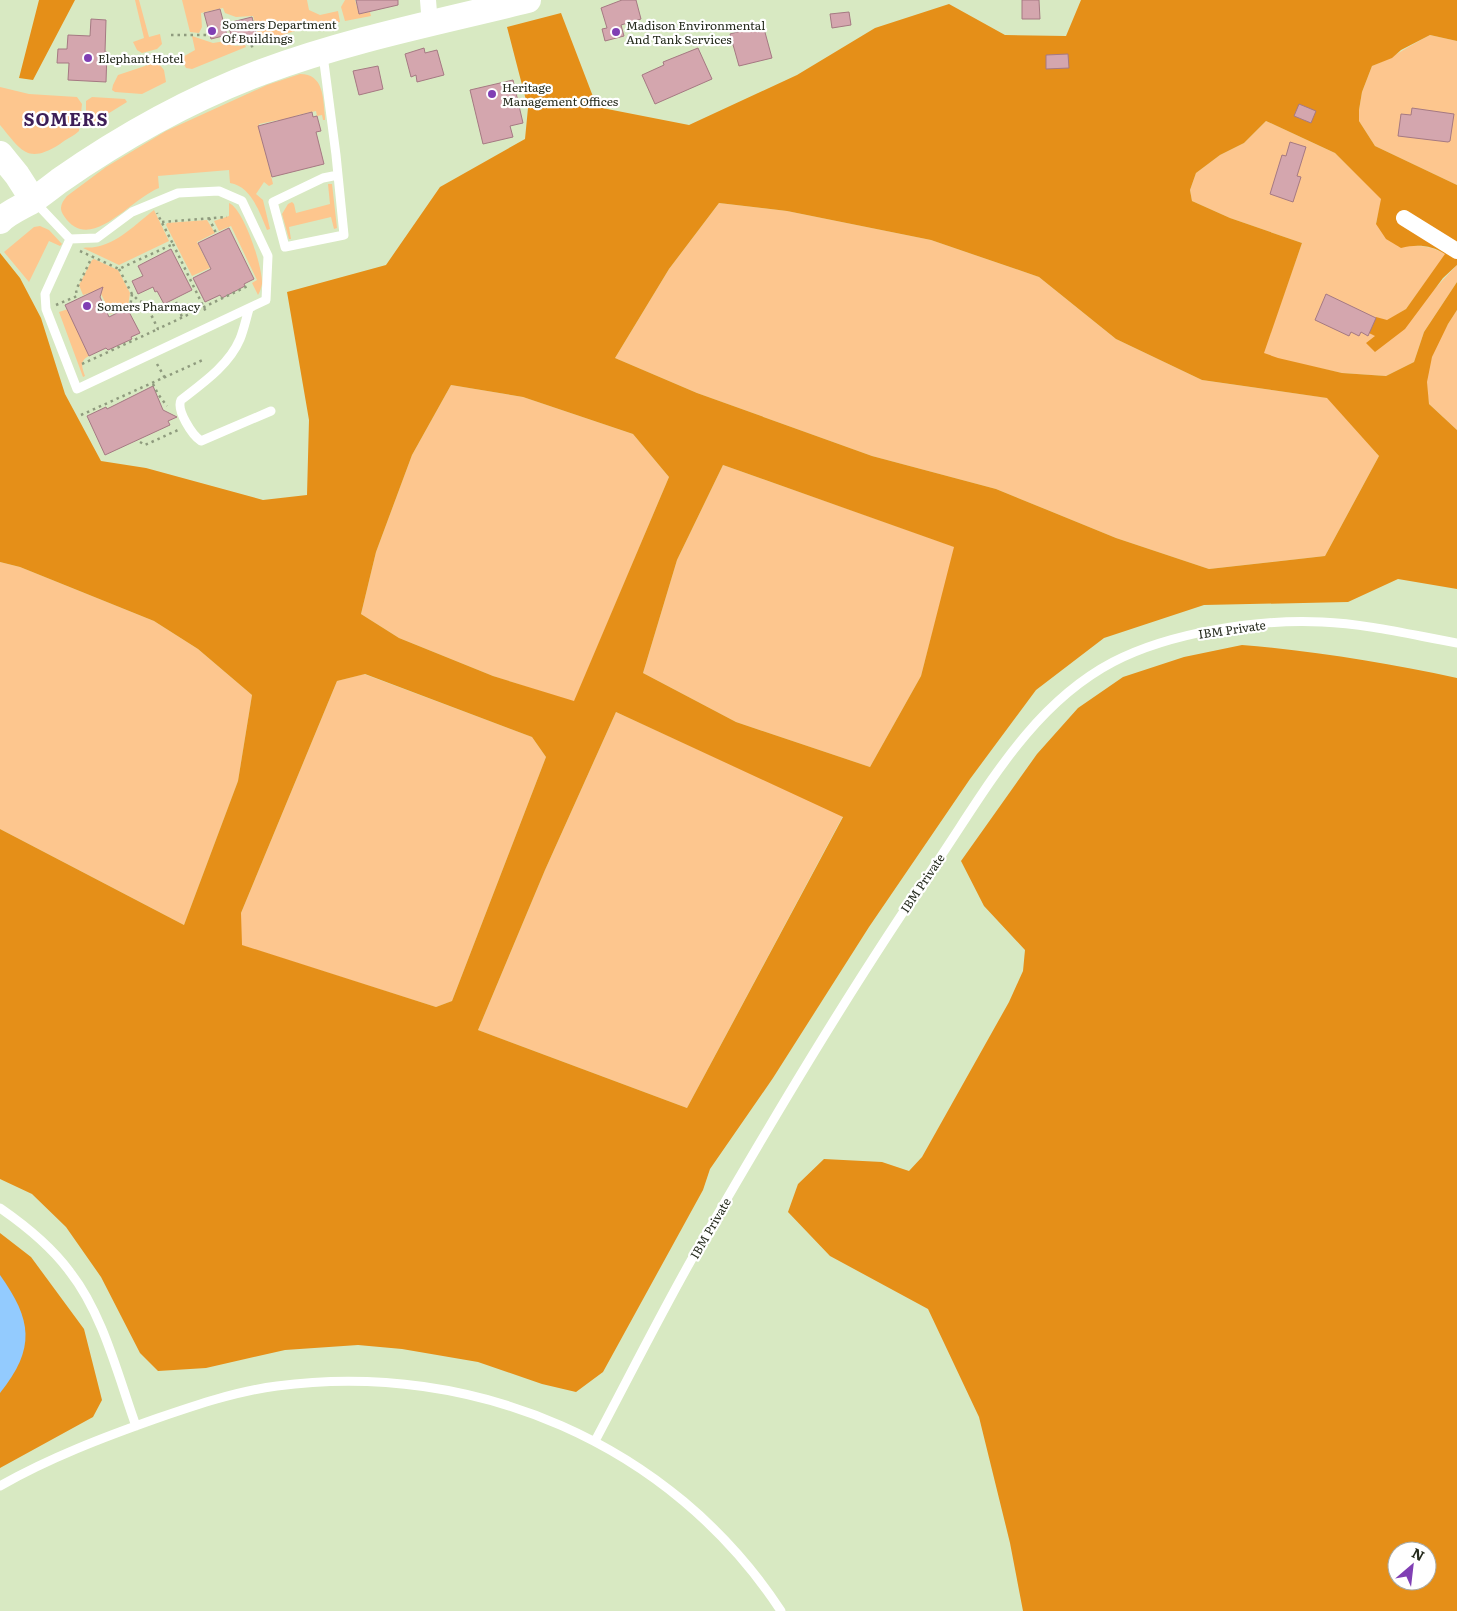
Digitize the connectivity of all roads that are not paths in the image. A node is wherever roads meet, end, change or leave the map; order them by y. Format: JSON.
{"nodes":[{"id":1,"x":528,"y":0,"type":"edge"},
{"id":2,"x":429,"y":12,"type":"edge"},
{"id":3,"x":323,"y":52,"type":"junction"},
{"id":4,"x":0,"y":154,"type":"edge"},
{"id":5,"x":338,"y":175,"type":"junction"},
{"id":6,"x":33,"y":200,"type":"junction"},
{"id":7,"x":1404,"y":218,"type":"dead end"},
{"id":8,"x":0,"y":221,"type":"edge"},
{"id":9,"x":69,"y":241,"type":"junction"},
{"id":10,"x":1457,"y":251,"type":"edge"},
{"id":11,"x":249,"y":309,"type":"junction"},
{"id":12,"x":271,"y":411,"type":"dead end"},
{"id":13,"x":1457,"y":643,"type":"edge"},
{"id":14,"x":0,"y":1208,"type":"edge"},
{"id":15,"x":136,"y":1426,"type":"junction"},
{"id":16,"x":595,"y":1440,"type":"junction"},
{"id":17,"x":0,"y":1486,"type":"edge"},
{"id":18,"x":781,"y":1611,"type":"edge"}],
"edges":[{"from":1,"to":2,"type":"main road"},
{"from":2,"to":3,"type":"main road"},
{"from":3,"to":5,"type":"lane"},
{"from":3,"to":6,"type":"main road"},
{"from":4,"to":6,"type":"main road"},
{"from":5,"to":5,"type":"lane"},
{"from":6,"to":8,"type":"main road"},
{"from":6,"to":9,"type":"lane"},
{"from":7,"to":10,"type":"street"},
{"from":9,"to":11,"type":"lane"},
{"from":9,"to":11,"type":"lane"},
{"from":11,"to":12,"type":"lane"},
{"from":13,"to":16,"type":"lane","name":"IBM Private"},
{"from":14,"to":15,"type":"lane"},
{"from":15,"to":16,"type":"lane"},
{"from":15,"to":17,"type":"lane"},
{"from":16,"to":18,"type":"lane"}]}
